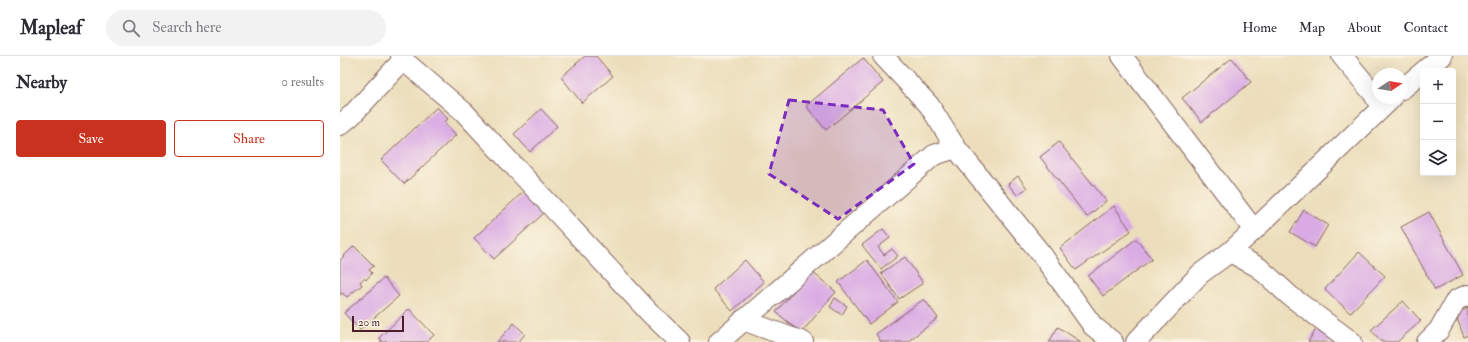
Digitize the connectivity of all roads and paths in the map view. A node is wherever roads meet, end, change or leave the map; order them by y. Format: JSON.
{"nodes":[{"id":1,"x":883,"y":56,"type":"edge"},
{"id":2,"x":1122,"y":56,"type":"edge"},
{"id":3,"x":1342,"y":56,"type":"edge"},
{"id":4,"x":1442,"y":56,"type":"edge"},
{"id":5,"x":402,"y":58,"type":"edge"},
{"id":6,"x":1428,"y":68,"type":"edge"},
{"id":7,"x":1420,"y":74,"type":"edge"},
{"id":8,"x":1408,"y":84,"type":"edge"},
{"id":9,"x":1372,"y":92,"type":"edge"},
{"id":10,"x":1384,"y":104,"type":"edge"},
{"id":11,"x":340,"y":125,"type":"edge"},
{"id":12,"x":956,"y":148,"type":"junction"},
{"id":13,"x":1254,"y":230,"type":"junction"},
{"id":14,"x":1230,"y":252,"type":"junction"},
{"id":15,"x":1468,"y":295,"type":"edge"},
{"id":16,"x":745,"y":319,"type":"junction"},
{"id":17,"x":680,"y":342,"type":"edge"},
{"id":18,"x":719,"y":342,"type":"edge"},
{"id":19,"x":802,"y":342,"type":"edge"},
{"id":20,"x":1113,"y":342,"type":"edge"},
{"id":21,"x":1136,"y":342,"type":"edge"},
{"id":22,"x":1352,"y":342,"type":"edge"},
{"id":23,"x":1427,"y":342,"type":"edge"}],
"edges":[{"from":1,"to":12,"type":"street"},
{"from":2,"to":13,"type":"street"},
{"from":3,"to":9,"type":"street"},
{"from":4,"to":6,"type":"street"},
{"from":5,"to":11,"type":"street"},
{"from":5,"to":17,"type":"street"},
{"from":7,"to":8,"type":"street"},
{"from":10,"to":13,"type":"street"},
{"from":12,"to":16,"type":"street"},
{"from":12,"to":20,"type":"street"},
{"from":13,"to":14,"type":"street"},
{"from":14,"to":21,"type":"street"},
{"from":14,"to":22,"type":"street"},
{"from":15,"to":23,"type":"street"},
{"from":16,"to":18,"type":"street"},
{"from":16,"to":19,"type":"street"}]}
